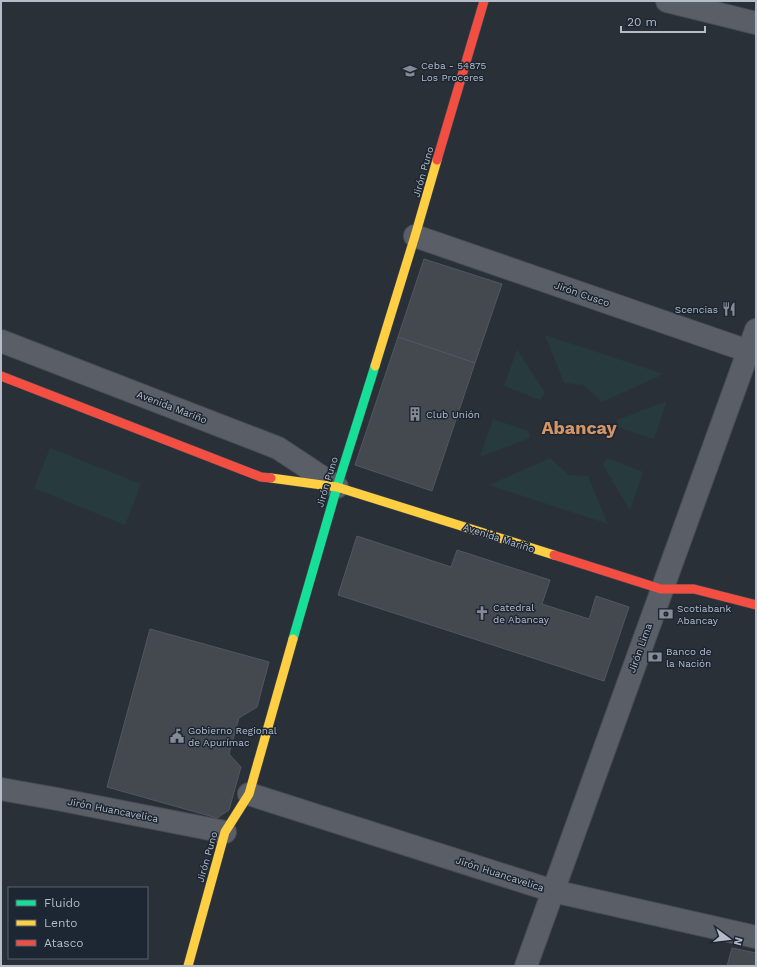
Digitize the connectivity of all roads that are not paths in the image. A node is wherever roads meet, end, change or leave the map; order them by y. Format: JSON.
{"nodes":[{"id":1,"x":484,"y":1,"type":"edge"},
{"id":2,"x":667,"y":1,"type":"edge"},
{"id":3,"x":756,"y":24,"type":"edge"},
{"id":4,"x":415,"y":236,"type":"junction"},
{"id":5,"x":756,"y":330,"type":"edge"},
{"id":6,"x":1,"y":340,"type":"edge"},
{"id":7,"x":748,"y":351,"type":"junction"},
{"id":8,"x":1,"y":376,"type":"edge"},
{"id":9,"x":337,"y":487,"type":"junction"},
{"id":10,"x":661,"y":589,"type":"junction"},
{"id":11,"x":756,"y":605,"type":"edge"},
{"id":12,"x":1,"y":789,"type":"edge"},
{"id":13,"x":249,"y":794,"type":"junction"},
{"id":14,"x":225,"y":832,"type":"junction"},
{"id":15,"x":553,"y":891,"type":"junction"},
{"id":16,"x":756,"y":937,"type":"edge"},
{"id":17,"x":188,"y":966,"type":"edge"},
{"id":18,"x":526,"y":966,"type":"edge"}],
"edges":[{"from":1,"to":4,"type":"street","name":"Jirón Puno"},
{"from":2,"to":3,"type":"street"},
{"from":4,"to":7,"type":"street","name":"Jirón Cusco"},
{"from":4,"to":9,"type":"street","name":"Jirón Puno"},
{"from":5,"to":7,"type":"street","name":"Jirón Lima"},
{"from":6,"to":9,"type":"street","name":"Avenida Mariño"},
{"from":7,"to":10,"type":"street","name":"Jirón Lima"},
{"from":8,"to":9,"type":"street","name":"Avenida Mariño"},
{"from":9,"to":10,"type":"street","name":"Avenida Mariño"},
{"from":9,"to":13,"type":"street","name":"Jirón Puno"},
{"from":10,"to":11,"type":"street","name":"Avenida Mariño"},
{"from":10,"to":15,"type":"street","name":"Jirón Lima"},
{"from":12,"to":14,"type":"street","name":"Jirón Huancavelica"},
{"from":13,"to":14,"type":"street","name":"Jirón Puno"},
{"from":13,"to":15,"type":"street","name":"Jirón Huancavelica"},
{"from":14,"to":17,"type":"street","name":"Jirón Puno"},
{"from":15,"to":16,"type":"street","name":"Jirón Huancavelica"},
{"from":15,"to":18,"type":"street","name":"Jirón Lima"}]}
